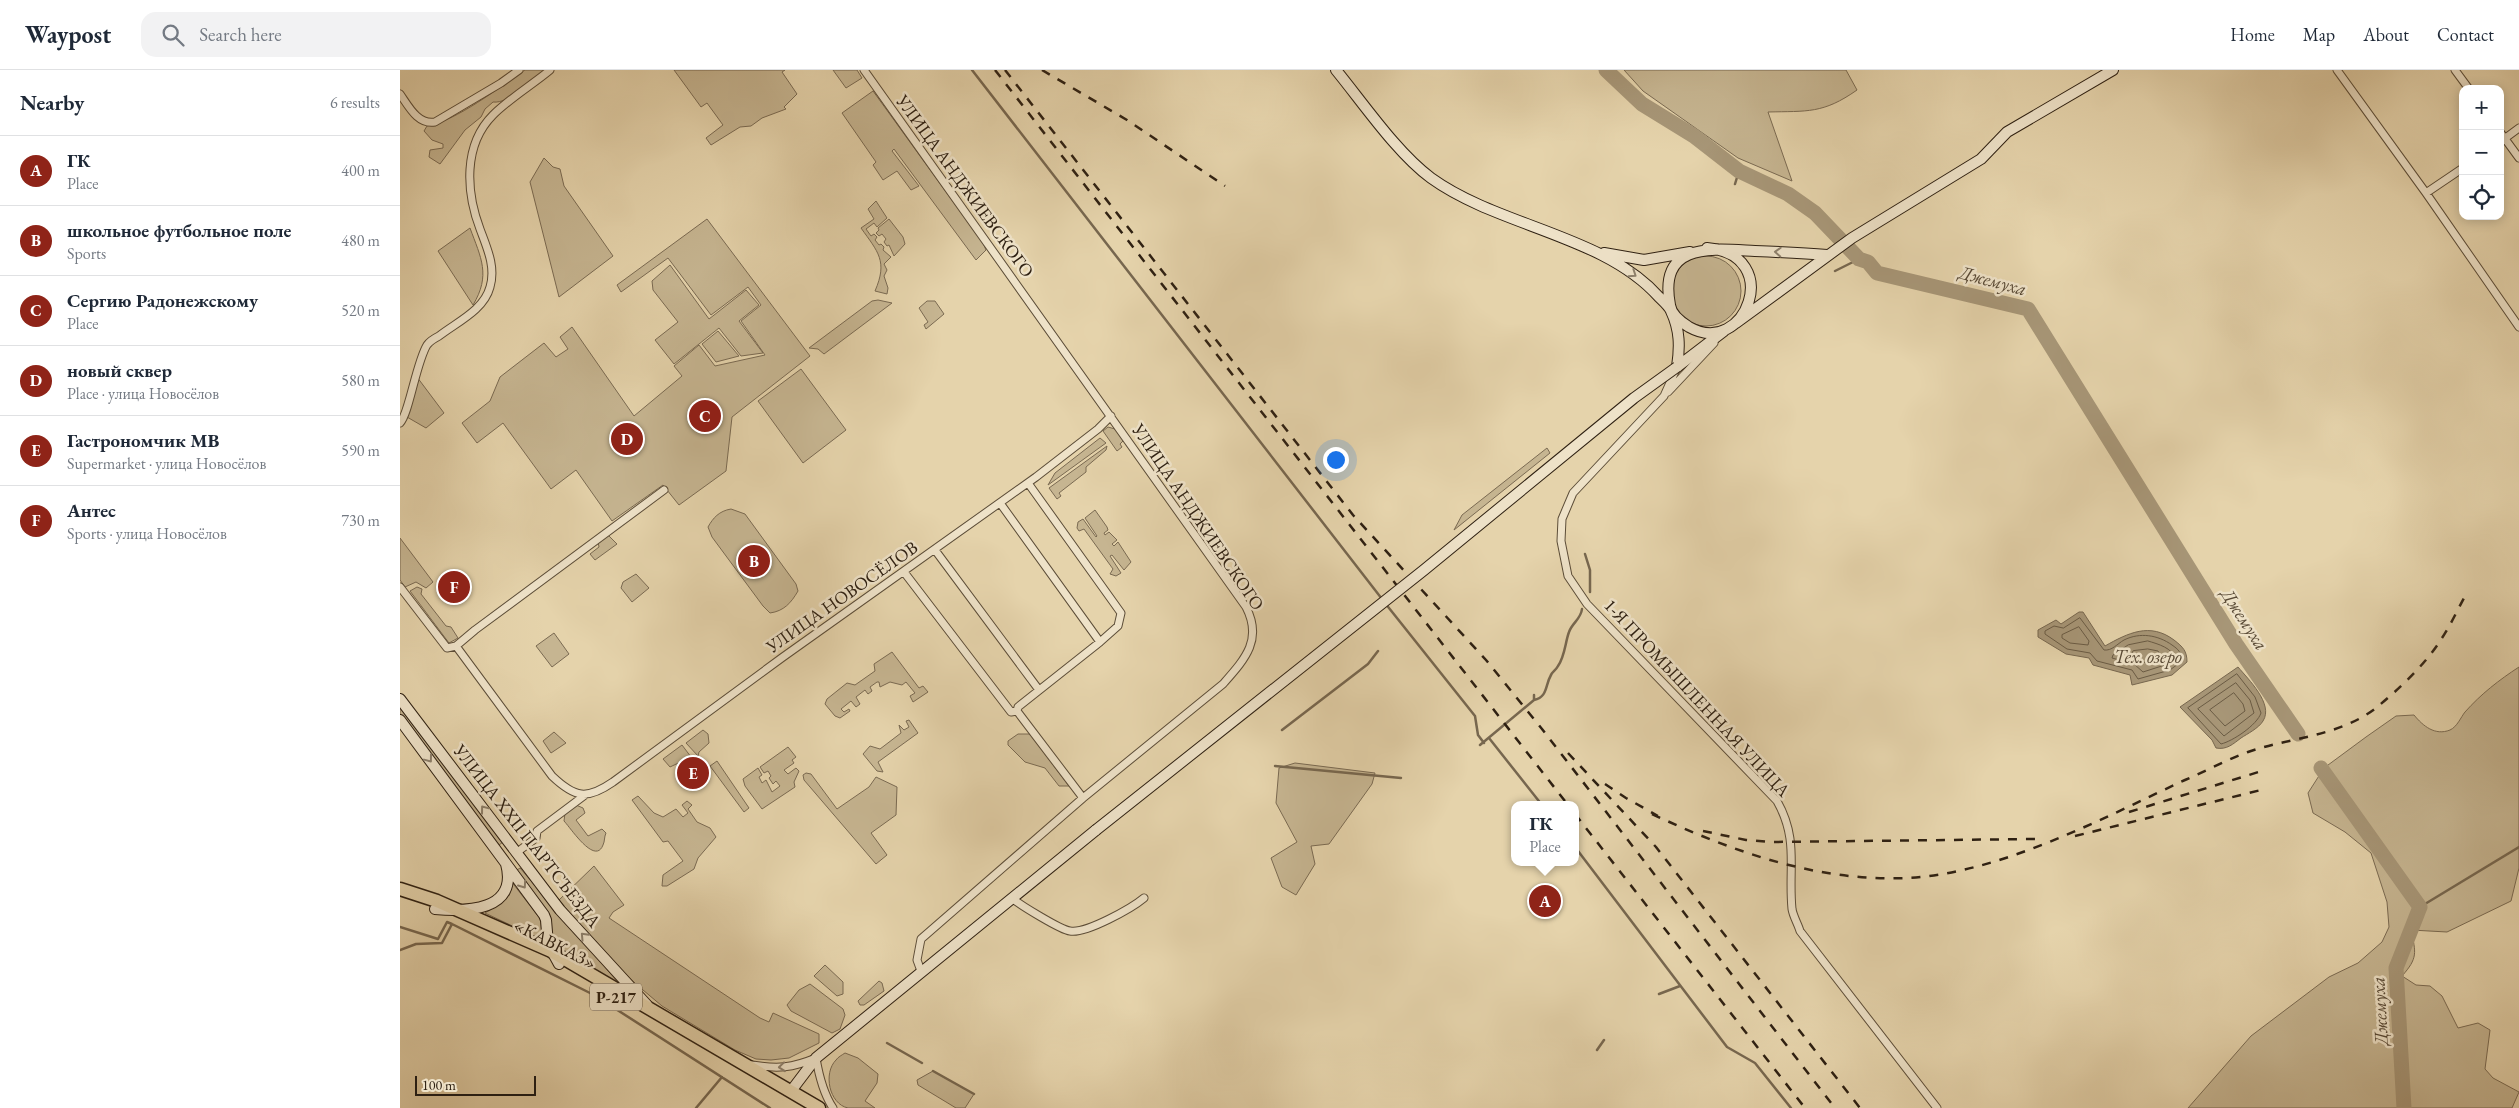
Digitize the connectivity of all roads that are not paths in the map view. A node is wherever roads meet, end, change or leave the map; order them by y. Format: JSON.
{"nodes":[{"id":1,"x":519,"y":70,"type":"edge"},
{"id":2,"x":550,"y":70,"type":"edge"},
{"id":3,"x":864,"y":70,"type":"edge"},
{"id":4,"x":1336,"y":70,"type":"edge"},
{"id":5,"x":2113,"y":70,"type":"edge"},
{"id":6,"x":2337,"y":70,"type":"edge"},
{"id":7,"x":2455,"y":70,"type":"edge"},
{"id":8,"x":2466,"y":85,"type":"edge"},
{"id":9,"x":400,"y":94,"type":"edge"},
{"id":10,"x":2519,"y":128,"type":"edge"},
{"id":11,"x":2504,"y":139,"type":"edge"},
{"id":12,"x":2504,"y":141,"type":"edge"},
{"id":13,"x":2519,"y":158,"type":"edge"},
{"id":14,"x":2459,"y":171,"type":"edge"},
{"id":15,"x":2426,"y":193,"type":"junction"},
{"id":16,"x":1703,"y":249,"type":"junction"},
{"id":17,"x":1590,"y":250,"type":"junction"},
{"id":18,"x":1828,"y":253,"type":"junction"},
{"id":19,"x":1671,"y":310,"type":"junction"},
{"id":20,"x":1733,"y":325,"type":"junction"},
{"id":21,"x":2519,"y":327,"type":"edge"},
{"id":22,"x":1677,"y":367,"type":"junction"},
{"id":23,"x":1664,"y":396,"type":"junction"},
{"id":24,"x":1111,"y":416,"type":"junction"},
{"id":25,"x":400,"y":424,"type":"edge"},
{"id":26,"x":1028,"y":483,"type":"junction"},
{"id":27,"x":664,"y":490,"type":"dead end"},
{"id":28,"x":1000,"y":503,"type":"junction"},
{"id":29,"x":935,"y":550,"type":"junction"},
{"id":30,"x":904,"y":572,"type":"junction"},
{"id":31,"x":400,"y":587,"type":"edge"},
{"id":32,"x":1100,"y":642,"type":"junction"},
{"id":33,"x":456,"y":646,"type":"junction"},
{"id":34,"x":1039,"y":690,"type":"junction"},
{"id":35,"x":400,"y":699,"type":"edge"},
{"id":36,"x":1017,"y":711,"type":"junction"},
{"id":37,"x":400,"y":720,"type":"edge"},
{"id":38,"x":584,"y":795,"type":"junction"},
{"id":39,"x":1083,"y":798,"type":"junction"},
{"id":40,"x":516,"y":852,"type":"junction"},
{"id":41,"x":505,"y":861,"type":"junction"},
{"id":42,"x":400,"y":889,"type":"edge"},
{"id":43,"x":400,"y":897,"type":"edge"},
{"id":44,"x":1012,"y":898,"type":"junction"},
{"id":45,"x":1144,"y":898,"type":"dead end"},
{"id":46,"x":435,"y":909,"type":"junction"},
{"id":47,"x":462,"y":912,"type":"junction"},
{"id":48,"x":551,"y":951,"type":"junction"},
{"id":49,"x":559,"y":964,"type":"junction"},
{"id":50,"x":921,"y":971,"type":"junction"},
{"id":51,"x":653,"y":1011,"type":"junction"},
{"id":52,"x":816,"y":1058,"type":"junction"},
{"id":53,"x":747,"y":1064,"type":"junction"},
{"id":54,"x":790,"y":1091,"type":"junction"},
{"id":55,"x":819,"y":1108,"type":"edge"},
{"id":56,"x":833,"y":1108,"type":"edge"},
{"id":57,"x":1937,"y":1108,"type":"edge"}],
"edges":[{"from":1,"to":9,"type":"street"},
{"from":2,"to":25,"type":"street"},
{"from":3,"to":24,"type":"street","name":"УЛИЦА АНДЖИЕВСКОГО"},
{"from":4,"to":17,"type":"street"},
{"from":5,"to":18,"type":"street"},
{"from":6,"to":15,"type":"street"},
{"from":7,"to":8,"type":"street"},
{"from":10,"to":11,"type":"street"},
{"from":12,"to":13,"type":"street"},
{"from":14,"to":15,"type":"street"},
{"from":15,"to":21,"type":"street"},
{"from":16,"to":17,"type":"street"},
{"from":18,"to":16,"type":"street","one_way":true},
{"from":16,"to":19,"type":"street"},
{"from":16,"to":20,"type":"street"},
{"from":17,"to":19,"type":"street","one_way":true},
{"from":18,"to":20,"type":"street"},
{"from":19,"to":20,"type":"street"},
{"from":19,"to":22,"type":"street"},
{"from":20,"to":22,"type":"street"},
{"from":20,"to":23,"type":"street"},
{"from":22,"to":23,"type":"street","name":"1-Я ПРОМЫШЛЕННАЯ УЛИЦА"},
{"from":22,"to":44,"type":"street","bridge":true},
{"from":23,"to":57,"type":"street","name":"1-Я ПРОМЫШЛЕННАЯ УЛИЦА"},
{"from":24,"to":26,"type":"street","name":"УЛИЦА НОВОСЁЛОВ"},
{"from":24,"to":39,"type":"street","name":"УЛИЦА АНДЖИЕВСКОГО"},
{"from":26,"to":28,"type":"street","name":"УЛИЦА НОВОСЁЛОВ"},
{"from":26,"to":32,"type":"street"},
{"from":27,"to":33,"type":"street"},
{"from":28,"to":29,"type":"street","name":"УЛИЦА НОВОСЁЛОВ"},
{"from":28,"to":32,"type":"street"},
{"from":29,"to":30,"type":"street","name":"УЛИЦА НОВОСЁЛОВ"},
{"from":29,"to":34,"type":"street"},
{"from":30,"to":36,"type":"street"},
{"from":30,"to":38,"type":"street","name":"УЛИЦА НОВОСЁЛОВ"},
{"from":31,"to":33,"type":"street"},
{"from":32,"to":34,"type":"street"},
{"from":33,"to":38,"type":"street"},
{"from":34,"to":36,"type":"street"},
{"from":40,"to":35,"type":"street","name":"УЛИЦА XXII ПАРТСЪЕЗДА","one_way":true},
{"from":36,"to":39,"type":"street"},
{"from":37,"to":41,"type":"street","one_way":true},
{"from":38,"to":40,"type":"street","name":"УЛИЦА НОВОСЁЛОВ"},
{"from":39,"to":50,"type":"street","name":"УЛИЦА АНДЖИЕВСКОГО"},
{"from":40,"to":41,"type":"street"},
{"from":51,"to":40,"type":"street","name":"УЛИЦА XXII ПАРТСЪЕЗДА","one_way":true},
{"from":41,"to":47,"type":"street"},
{"from":41,"to":48,"type":"street","one_way":true},
{"from":42,"to":47,"type":"highway","number":"Р-217"},
{"from":43,"to":46,"type":"highway","name":"«КАВКАЗ»","number":"Р-217"},
{"from":44,"to":45,"type":"street"},
{"from":44,"to":50,"type":"street"},
{"from":46,"to":47,"type":"street"},
{"from":46,"to":49,"type":"highway","name":"«КАВКАЗ»","number":"Р-217"},
{"from":47,"to":48,"type":"highway","number":"Р-217"},
{"from":48,"to":49,"type":"street"},
{"from":48,"to":51,"type":"highway","number":"Р-217"},
{"from":49,"to":54,"type":"highway","name":"«КАВКАЗ»","number":"Р-217"},
{"from":50,"to":52,"type":"street"},
{"from":51,"to":53,"type":"highway","number":"Р-217"},
{"from":52,"to":53,"type":"street","one_way":true},
{"from":52,"to":54,"type":"street"},
{"from":52,"to":56,"type":"street"},
{"from":53,"to":54,"type":"highway","number":"Р-217"},
{"from":54,"to":55,"type":"highway","number":"Р-217"}]}
